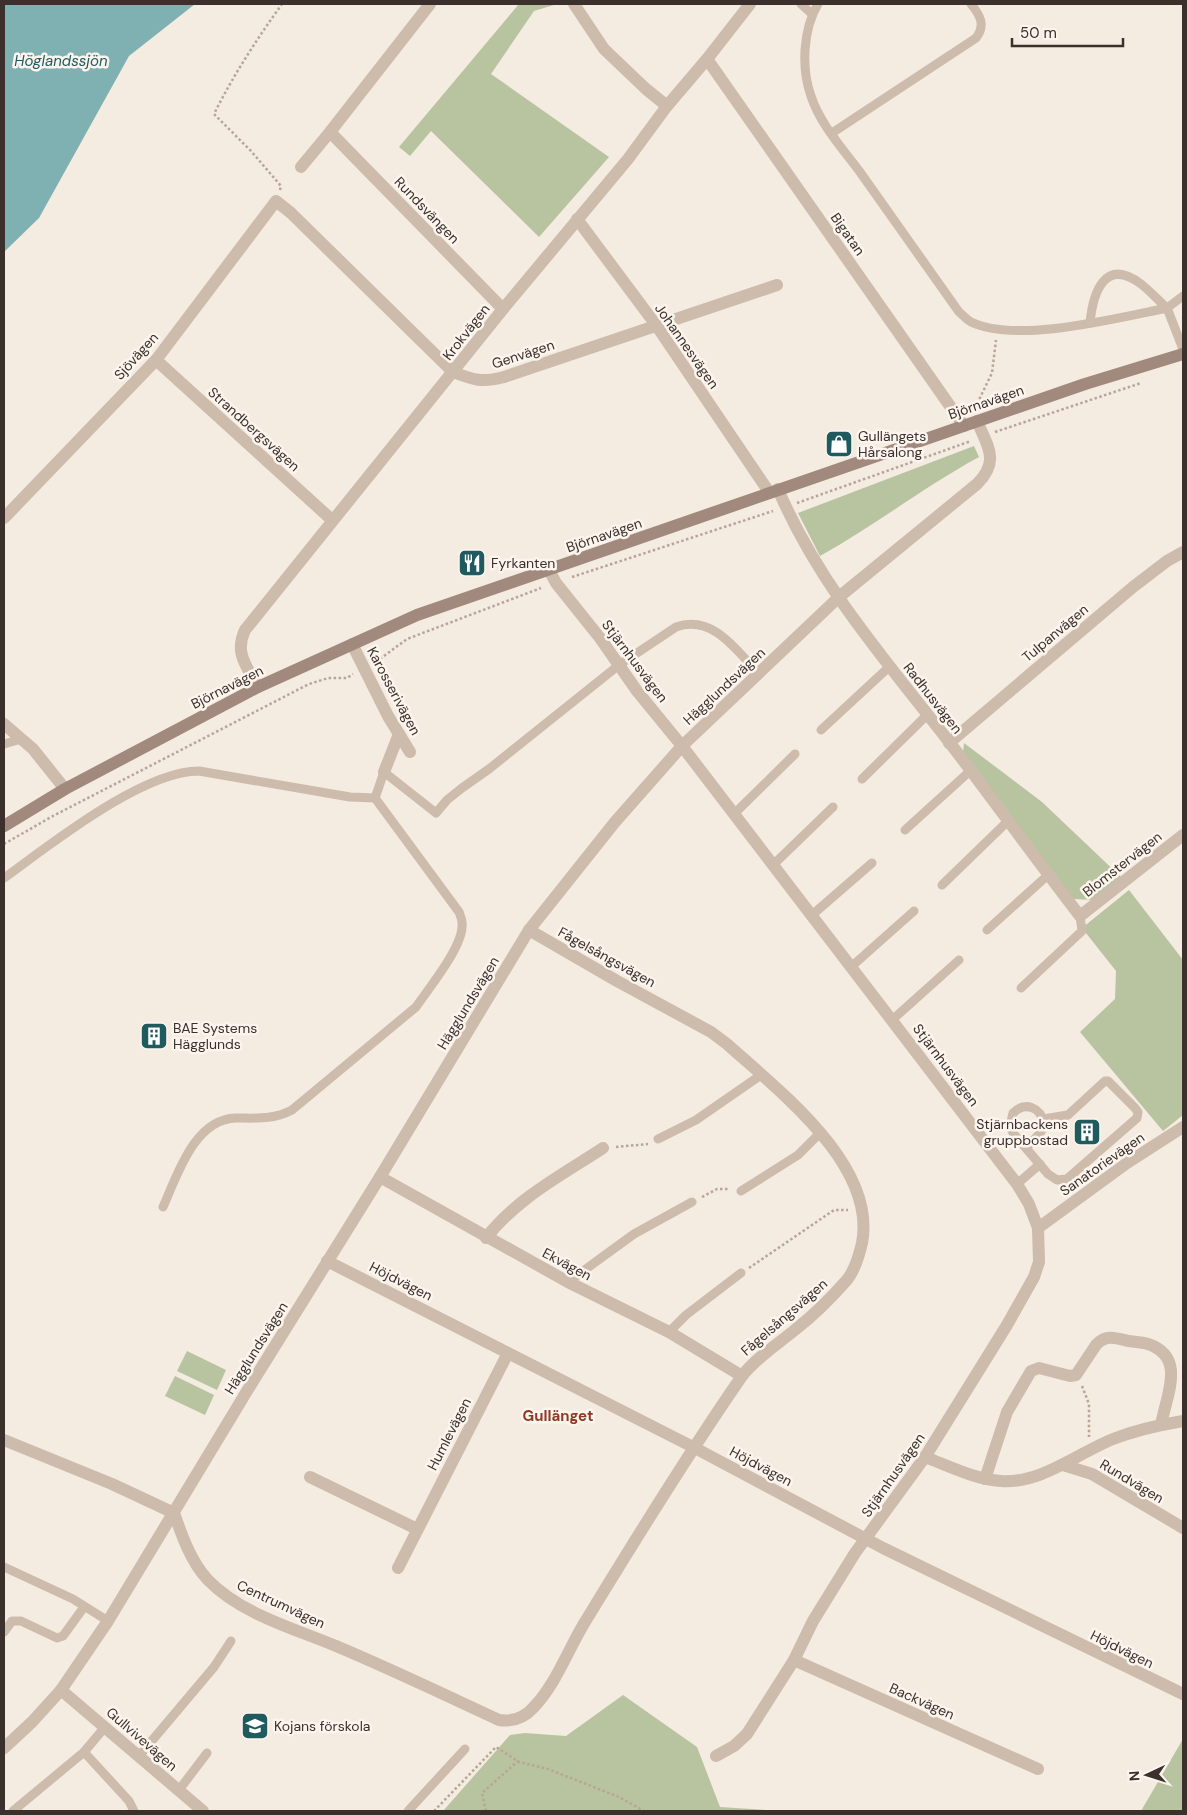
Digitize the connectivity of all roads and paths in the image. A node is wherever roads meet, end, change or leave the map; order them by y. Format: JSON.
{"nodes":[{"id":1,"x":282,"y":4,"type":"edge"},
{"id":2,"x":430,"y":4,"type":"edge"},
{"id":3,"x":574,"y":4,"type":"edge"},
{"id":4,"x":750,"y":4,"type":"edge"},
{"id":5,"x":801,"y":4,"type":"edge"},
{"id":6,"x":818,"y":4,"type":"edge"},
{"id":7,"x":971,"y":4,"type":"edge"},
{"id":8,"x":812,"y":14,"type":"junction"},
{"id":9,"x":707,"y":59,"type":"junction"},
{"id":10,"x":667,"y":106,"type":"junction"},
{"id":11,"x":330,"y":132,"type":"junction"},
{"id":12,"x":832,"y":133,"type":"junction"},
{"id":13,"x":301,"y":167,"type":"dead end"},
{"id":14,"x":276,"y":201,"type":"junction"},
{"id":15,"x":577,"y":219,"type":"junction"},
{"id":16,"x":777,"y":285,"type":"dead end"},
{"id":17,"x":1183,"y":296,"type":"edge"},
{"id":18,"x":1167,"y":308,"type":"junction"},
{"id":19,"x":503,"y":309,"type":"junction"},
{"id":20,"x":1090,"y":323,"type":"junction"},
{"id":21,"x":656,"y":325,"type":"junction"},
{"id":22,"x":995,"y":328,"type":"junction"},
{"id":23,"x":1183,"y":349,"type":"edge"},
{"id":24,"x":1183,"y":354,"type":"edge"},
{"id":25,"x":156,"y":360,"type":"junction"},
{"id":26,"x":453,"y":372,"type":"junction"},
{"id":27,"x":1146,"y":381,"type":"dead end"},
{"id":28,"x":977,"y":421,"type":"junction"},
{"id":29,"x":964,"y":426,"type":"junction"},
{"id":30,"x":983,"y":436,"type":"junction"},
{"id":31,"x":774,"y":491,"type":"junction"},
{"id":32,"x":786,"y":507,"type":"junction"},
{"id":33,"x":4,"y":518,"type":"edge"},
{"id":34,"x":332,"y":520,"type":"junction"},
{"id":35,"x":1183,"y":552,"type":"edge"},
{"id":36,"x":549,"y":570,"type":"junction"},
{"id":37,"x":556,"y":582,"type":"junction"},
{"id":38,"x":839,"y":597,"type":"junction"},
{"id":39,"x":352,"y":644,"type":"junction"},
{"id":40,"x":619,"y":665,"type":"junction"},
{"id":41,"x":889,"y":667,"type":"junction"},
{"id":42,"x":364,"y":668,"type":"junction"},
{"id":43,"x":759,"y":674,"type":"junction"},
{"id":44,"x":258,"y":687,"type":"junction"},
{"id":45,"x":927,"y":715,"type":"junction"},
{"id":46,"x":4,"y":724,"type":"edge"},
{"id":47,"x":821,"y":730,"type":"dead end"},
{"id":48,"x":399,"y":734,"type":"junction"},
{"id":49,"x":21,"y":739,"type":"junction"},
{"id":50,"x":949,"y":743,"type":"junction"},
{"id":51,"x":4,"y":744,"type":"edge"},
{"id":52,"x":682,"y":746,"type":"junction"},
{"id":53,"x":410,"y":752,"type":"dead end"},
{"id":54,"x":796,"y":754,"type":"dead end"},
{"id":55,"x":970,"y":771,"type":"junction"},
{"id":56,"x":384,"y":772,"type":"junction"},
{"id":57,"x":862,"y":779,"type":"dead end"},
{"id":58,"x":65,"y":789,"type":"junction"},
{"id":59,"x":374,"y":798,"type":"junction"},
{"id":60,"x":833,"y":807,"type":"dead end"},
{"id":61,"x":734,"y":814,"type":"junction"},
{"id":62,"x":1008,"y":821,"type":"junction"},
{"id":63,"x":4,"y":826,"type":"edge"},
{"id":64,"x":905,"y":830,"type":"dead end"},
{"id":65,"x":1183,"y":834,"type":"edge"},
{"id":66,"x":4,"y":844,"type":"edge"},
{"id":67,"x":872,"y":863,"type":"dead end"},
{"id":68,"x":773,"y":864,"type":"junction"},
{"id":69,"x":1048,"y":875,"type":"junction"},
{"id":70,"x":4,"y":878,"type":"edge"},
{"id":71,"x":942,"y":885,"type":"dead end"},
{"id":72,"x":914,"y":911,"type":"dead end"},
{"id":73,"x":812,"y":915,"type":"junction"},
{"id":74,"x":1080,"y":916,"type":"junction"},
{"id":75,"x":529,"y":930,"type":"junction"},
{"id":76,"x":987,"y":930,"type":"dead end"},
{"id":77,"x":958,"y":960,"type":"dead end"},
{"id":78,"x":851,"y":967,"type":"junction"},
{"id":79,"x":1021,"y":988,"type":"dead end"},
{"id":80,"x":892,"y":1020,"type":"junction"},
{"id":81,"x":761,"y":1075,"type":"junction"},
{"id":82,"x":1043,"y":1119,"type":"junction"},
{"id":83,"x":1183,"y":1127,"type":"edge"},
{"id":84,"x":820,"y":1133,"type":"junction"},
{"id":85,"x":658,"y":1139,"type":"joint"},
{"id":86,"x":1027,"y":1147,"type":"junction"},
{"id":87,"x":603,"y":1148,"type":"joint"},
{"id":88,"x":1040,"y":1164,"type":"junction"},
{"id":89,"x":380,"y":1177,"type":"junction"},
{"id":90,"x":1017,"y":1184,"type":"junction"},
{"id":91,"x":741,"y":1191,"type":"joint"},
{"id":92,"x":692,"y":1202,"type":"joint"},
{"id":93,"x":163,"y":1207,"type":"dead end"},
{"id":94,"x":863,"y":1211,"type":"junction"},
{"id":95,"x":1038,"y":1228,"type":"junction"},
{"id":96,"x":486,"y":1238,"type":"junction"},
{"id":97,"x":328,"y":1261,"type":"junction"},
{"id":98,"x":741,"y":1273,"type":"joint"},
{"id":99,"x":568,"y":1282,"type":"junction"},
{"id":100,"x":669,"y":1332,"type":"junction"},
{"id":101,"x":508,"y":1353,"type":"junction"},
{"id":102,"x":1076,"y":1375,"type":"junction"},
{"id":103,"x":742,"y":1376,"type":"junction"},
{"id":104,"x":1183,"y":1421,"type":"edge"},
{"id":105,"x":1161,"y":1425,"type":"junction"},
{"id":106,"x":4,"y":1440,"type":"edge"},
{"id":107,"x":693,"y":1447,"type":"junction"},
{"id":108,"x":1089,"y":1450,"type":"junction"},
{"id":109,"x":925,"y":1456,"type":"junction"},
{"id":110,"x":1062,"y":1465,"type":"junction"},
{"id":111,"x":310,"y":1477,"type":"dead end"},
{"id":112,"x":985,"y":1479,"type":"junction"},
{"id":113,"x":174,"y":1513,"type":"junction"},
{"id":114,"x":1183,"y":1528,"type":"edge"},
{"id":115,"x":417,"y":1529,"type":"junction"},
{"id":116,"x":866,"y":1538,"type":"junction"},
{"id":117,"x":4,"y":1567,"type":"edge"},
{"id":118,"x":398,"y":1568,"type":"dead end"},
{"id":119,"x":84,"y":1607,"type":"junction"},
{"id":120,"x":108,"y":1621,"type":"junction"},
{"id":121,"x":4,"y":1631,"type":"edge"},
{"id":122,"x":231,"y":1641,"type":"dead end"},
{"id":123,"x":794,"y":1660,"type":"junction"},
{"id":124,"x":61,"y":1690,"type":"junction"},
{"id":125,"x":1183,"y":1694,"type":"edge"},
{"id":126,"x":528,"y":1713,"type":"joint"},
{"id":127,"x":105,"y":1727,"type":"junction"},
{"id":128,"x":4,"y":1748,"type":"edge"},
{"id":129,"x":465,"y":1748,"type":"dead end"},
{"id":130,"x":84,"y":1752,"type":"junction"},
{"id":131,"x":207,"y":1753,"type":"dead end"},
{"id":132,"x":139,"y":1756,"type":"junction"},
{"id":133,"x":716,"y":1756,"type":"dead end"},
{"id":134,"x":518,"y":1762,"type":"junction"},
{"id":135,"x":1038,"y":1768,"type":"dead end"},
{"id":136,"x":179,"y":1790,"type":"junction"},
{"id":137,"x":13,"y":1811,"type":"edge"},
{"id":138,"x":134,"y":1811,"type":"edge"},
{"id":139,"x":203,"y":1811,"type":"edge"},
{"id":140,"x":408,"y":1811,"type":"edge"},
{"id":141,"x":434,"y":1811,"type":"edge"},
{"id":142,"x":486,"y":1811,"type":"edge"},
{"id":143,"x":644,"y":1811,"type":"edge"}],
"edges":[{"from":1,"to":14,"type":"path"},
{"from":2,"to":11,"type":"street"},
{"from":3,"to":10,"type":"street"},
{"from":4,"to":9,"type":"street","name":"Krokvägen"},
{"from":5,"to":8,"type":"lane"},
{"from":6,"to":8,"type":"lane"},
{"from":7,"to":12,"type":"lane"},
{"from":8,"to":12,"type":"lane"},
{"from":9,"to":10,"type":"street","name":"Krokvägen"},
{"from":9,"to":29,"type":"street","name":"Bigatan"},
{"from":10,"to":15,"type":"street","name":"Krokvägen"},
{"from":11,"to":13,"type":"street"},
{"from":11,"to":19,"type":"street","name":"Rundsvängen"},
{"from":12,"to":22,"type":"lane"},
{"from":14,"to":25,"type":"street","name":"Sjövägen"},
{"from":14,"to":26,"type":"street","name":"Genvägen"},
{"from":15,"to":19,"type":"street","name":"Krokvägen"},
{"from":15,"to":21,"type":"street","name":"Johannesvägen"},
{"from":16,"to":21,"type":"street","name":"Genvägen"},
{"from":17,"to":18,"type":"lane"},
{"from":18,"to":20,"type":"lane"},
{"from":18,"to":20,"type":"lane"},
{"from":18,"to":23,"type":"lane"},
{"from":19,"to":26,"type":"street","name":"Krokvägen"},
{"from":20,"to":22,"type":"lane"},
{"from":21,"to":26,"type":"street","name":"Genvägen"},
{"from":21,"to":31,"type":"street","name":"Johannesvägen"},
{"from":22,"to":29,"type":"path"},
{"from":24,"to":28,"type":"main road","name":"Björnavägen"},
{"from":25,"to":33,"type":"street","name":"Sjövägen"},
{"from":25,"to":34,"type":"street","name":"Strandbergsvägen"},
{"from":26,"to":34,"type":"street","name":"Krokvägen"},
{"from":27,"to":30,"type":"path"},
{"from":28,"to":29,"type":"main road","name":"Björnavägen"},
{"from":28,"to":30,"type":"street","name":"Hägglundsvägen"},
{"from":29,"to":31,"type":"main road","name":"Björnavägen"},
{"from":30,"to":32,"type":"path"},
{"from":30,"to":38,"type":"street","name":"Hägglundsvägen"},
{"from":31,"to":32,"type":"street","name":"Radhusvägen"},
{"from":31,"to":36,"type":"main road","name":"Björnavägen"},
{"from":32,"to":37,"type":"path"},
{"from":32,"to":38,"type":"street","name":"Radhusvägen"},
{"from":34,"to":44,"type":"street","name":"Krokvägen"},
{"from":35,"to":50,"type":"street","name":"Tulpanvägen"},
{"from":36,"to":37,"type":"street","name":"Stjärnhusvägen"},
{"from":36,"to":39,"type":"main road","name":"Björnavägen"},
{"from":37,"to":40,"type":"street","name":"Stjärnhusvägen"},
{"from":37,"to":42,"type":"path"},
{"from":38,"to":41,"type":"street","name":"Radhusvägen"},
{"from":38,"to":43,"type":"street","name":"Hägglundsvägen"},
{"from":39,"to":42,"type":"street","name":"Karosserivägen"},
{"from":39,"to":44,"type":"main road","name":"Björnavägen"},
{"from":40,"to":43,"type":"lane"},
{"from":40,"to":52,"type":"street","name":"Stjärnhusvägen"},
{"from":40,"to":56,"type":"lane"},
{"from":41,"to":45,"type":"street","name":"Radhusvägen"},
{"from":41,"to":47,"type":"lane"},
{"from":42,"to":48,"type":"street","name":"Karosserivägen"},
{"from":42,"to":66,"type":"path"},
{"from":43,"to":52,"type":"street","name":"Hägglundsvägen"},
{"from":44,"to":58,"type":"main road","name":"Björnavägen"},
{"from":45,"to":50,"type":"street","name":"Radhusvägen"},
{"from":45,"to":57,"type":"lane"},
{"from":46,"to":49,"type":"street"},
{"from":48,"to":53,"type":"street","name":"Karosserivägen"},
{"from":48,"to":56,"type":"street"},
{"from":49,"to":51,"type":"lane"},
{"from":49,"to":58,"type":"street"},
{"from":50,"to":55,"type":"street","name":"Radhusvägen"},
{"from":52,"to":61,"type":"street","name":"Stjärnhusvägen"},
{"from":52,"to":75,"type":"street","name":"Hägglundsvägen"},
{"from":54,"to":61,"type":"lane"},
{"from":55,"to":62,"type":"street","name":"Radhusvägen"},
{"from":55,"to":64,"type":"lane"},
{"from":56,"to":59,"type":"lane"},
{"from":58,"to":63,"type":"main road","name":"Björnavägen"},
{"from":59,"to":70,"type":"lane"},
{"from":59,"to":93,"type":"lane"},
{"from":60,"to":68,"type":"lane"},
{"from":61,"to":68,"type":"street","name":"Stjärnhusvägen"},
{"from":62,"to":69,"type":"street","name":"Radhusvägen"},
{"from":62,"to":71,"type":"lane"},
{"from":65,"to":74,"type":"street","name":"Blomstervägen"},
{"from":67,"to":73,"type":"lane"},
{"from":68,"to":73,"type":"street","name":"Stjärnhusvägen"},
{"from":69,"to":74,"type":"street","name":"Radhusvägen"},
{"from":69,"to":76,"type":"lane"},
{"from":72,"to":78,"type":"lane"},
{"from":73,"to":78,"type":"street","name":"Stjärnhusvägen"},
{"from":74,"to":79,"type":"lane"},
{"from":75,"to":81,"type":"street","name":"Fågelsångsvägen"},
{"from":75,"to":89,"type":"street","name":"Hägglundsvägen"},
{"from":77,"to":80,"type":"lane"},
{"from":78,"to":80,"type":"street","name":"Stjärnhusvägen"},
{"from":80,"to":90,"type":"street","name":"Stjärnhusvägen"},
{"from":81,"to":84,"type":"street","name":"Fågelsångsvägen"},
{"from":81,"to":85,"type":"lane"},
{"from":82,"to":86,"type":"lane"},
{"from":82,"to":86,"type":"lane"},
{"from":82,"to":88,"type":"lane"},
{"from":83,"to":95,"type":"street","name":"Sanatorievägen"},
{"from":84,"to":91,"type":"lane"},
{"from":84,"to":94,"type":"street","name":"Fågelsångsvägen"},
{"from":85,"to":87,"type":"path"},
{"from":86,"to":88,"type":"lane"},
{"from":87,"to":96,"type":"street"},
{"from":88,"to":90,"type":"lane"},
{"from":89,"to":96,"type":"street","name":"Ekvägen"},
{"from":89,"to":97,"type":"street","name":"Hägglundsvägen"},
{"from":90,"to":95,"type":"street","name":"Stjärnhusvägen"},
{"from":91,"to":92,"type":"path"},
{"from":92,"to":99,"type":"lane"},
{"from":94,"to":98,"type":"path"},
{"from":94,"to":103,"type":"street","name":"Fågelsångsvägen"},
{"from":95,"to":109,"type":"street","name":"Stjärnhusvägen"},
{"from":96,"to":99,"type":"street","name":"Ekvägen"},
{"from":97,"to":101,"type":"street","name":"Höjdvägen"},
{"from":97,"to":113,"type":"street","name":"Hägglundsvägen"},
{"from":98,"to":100,"type":"lane"},
{"from":99,"to":100,"type":"street","name":"Ekvägen"},
{"from":100,"to":103,"type":"street","name":"Ekvägen"},
{"from":101,"to":107,"type":"street","name":"Höjdvägen"},
{"from":101,"to":115,"type":"street","name":"Humlevägen"},
{"from":102,"to":105,"type":"street"},
{"from":102,"to":108,"type":"path"},
{"from":102,"to":112,"type":"street"},
{"from":103,"to":107,"type":"street","name":"Fågelsångsvägen"},
{"from":104,"to":105,"type":"street","name":"Rundvägen"},
{"from":105,"to":108,"type":"street","name":"Rundvägen"},
{"from":106,"to":113,"type":"street"},
{"from":107,"to":116,"type":"street","name":"Höjdvägen"},
{"from":107,"to":126,"type":"street","name":"Fågelsångsvägen"},
{"from":108,"to":110,"type":"street","name":"Rundvägen"},
{"from":109,"to":112,"type":"street","name":"Rundvägen"},
{"from":109,"to":116,"type":"street","name":"Stjärnhusvägen"},
{"from":110,"to":112,"type":"street","name":"Rundvägen"},
{"from":110,"to":114,"type":"street","name":"Rundvägen"},
{"from":111,"to":115,"type":"street"},
{"from":113,"to":120,"type":"street","name":"Hägglundsvägen"},
{"from":113,"to":126,"type":"street","name":"Centrumvägen"},
{"from":115,"to":118,"type":"street","name":"Humlevägen"},
{"from":116,"to":123,"type":"street","name":"Stjärnhusvägen"},
{"from":116,"to":125,"type":"street","name":"Höjdvägen"},
{"from":117,"to":119,"type":"lane"},
{"from":119,"to":120,"type":"lane"},
{"from":119,"to":121,"type":"lane"},
{"from":120,"to":124,"type":"street","name":"Hägglundsvägen"},
{"from":122,"to":132,"type":"lane"},
{"from":123,"to":133,"type":"street","name":"Stjärnhusvägen"},
{"from":123,"to":135,"type":"street","name":"Backvägen"},
{"from":124,"to":127,"type":"street","name":"Gullvivevägen"},
{"from":124,"to":128,"type":"street","name":"Hägglundsvägen"},
{"from":127,"to":130,"type":"lane"},
{"from":127,"to":132,"type":"street","name":"Gullvivevägen"},
{"from":129,"to":140,"type":"lane"},
{"from":130,"to":137,"type":"lane"},
{"from":130,"to":138,"type":"lane"},
{"from":131,"to":136,"type":"lane"},
{"from":132,"to":136,"type":"street","name":"Gullvivevägen"},
{"from":134,"to":141,"type":"path"},
{"from":134,"to":142,"type":"path"},
{"from":134,"to":143,"type":"path"},
{"from":136,"to":139,"type":"street","name":"Gullvivevägen"}]}
